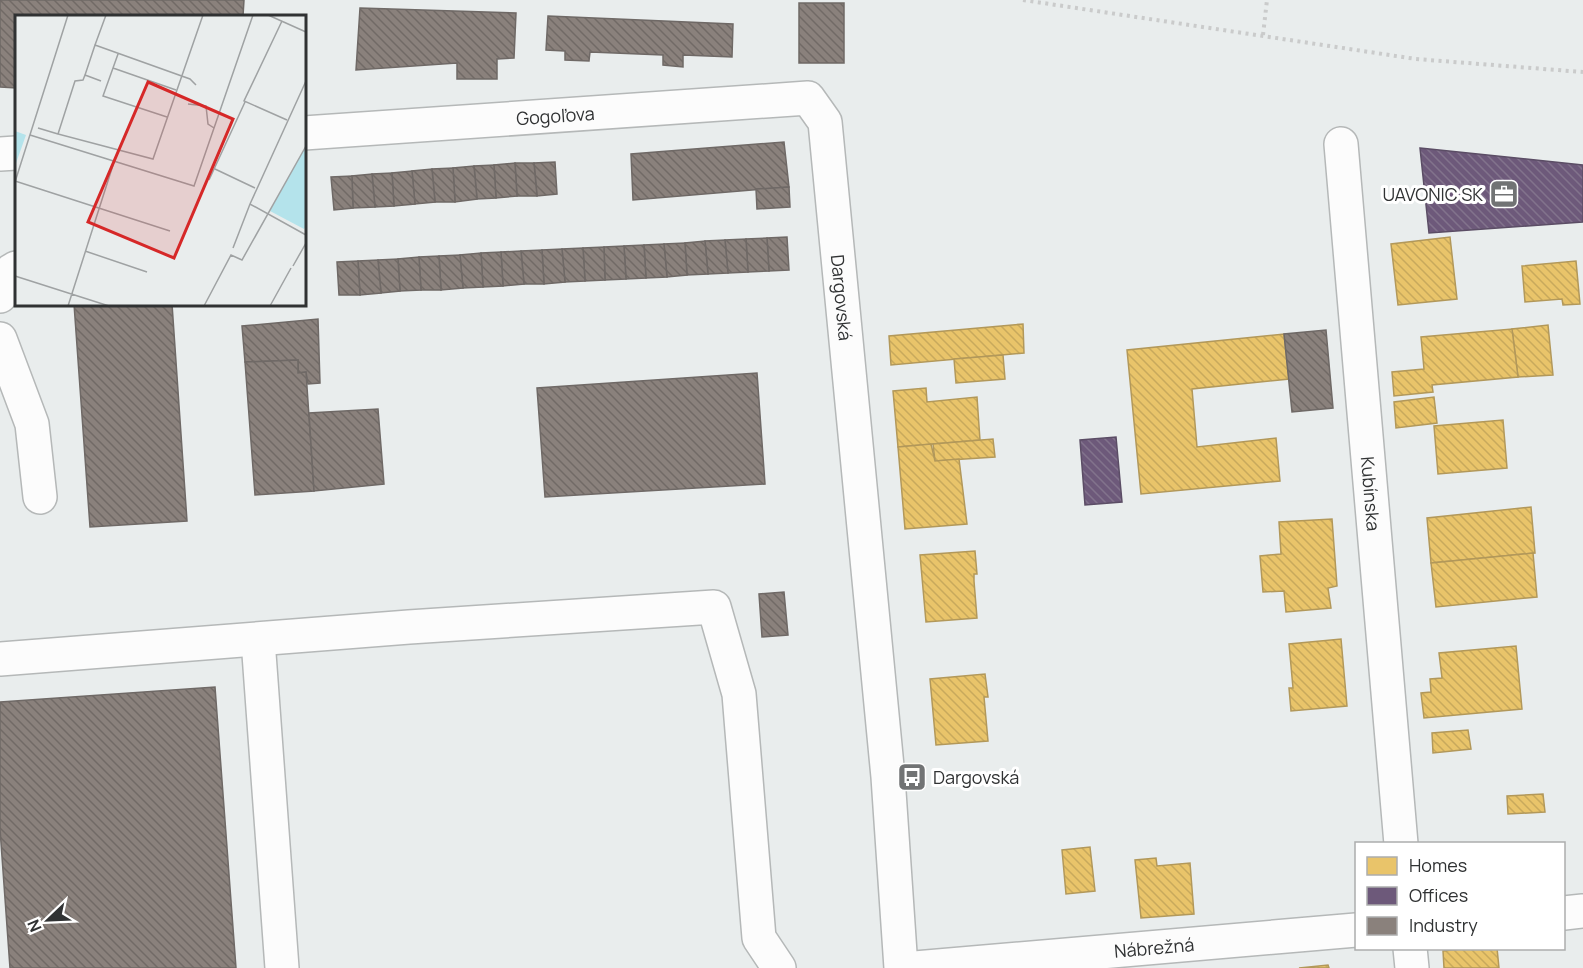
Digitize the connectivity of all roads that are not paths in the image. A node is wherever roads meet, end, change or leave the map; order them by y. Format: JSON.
{"nodes":[{"id":1,"x":808,"y":98,"type":"joint"},
{"id":2,"x":306,"y":133,"type":"edge"},
{"id":3,"x":1341,"y":144,"type":"dead end"},
{"id":4,"x":15,"y":153,"type":"edge"},
{"id":5,"x":0,"y":154,"type":"edge"},
{"id":6,"x":15,"y":269,"type":"edge"},
{"id":7,"x":0,"y":296,"type":"edge"},
{"id":8,"x":0,"y":339,"type":"edge"},
{"id":9,"x":40,"y":497,"type":"dead end"},
{"id":10,"x":258,"y":640,"type":"junction"},
{"id":11,"x":0,"y":659,"type":"edge"},
{"id":12,"x":1401,"y":842,"type":"edge"},
{"id":13,"x":1583,"y":911,"type":"edge"},
{"id":14,"x":1565,"y":913,"type":"edge"},
{"id":15,"x":1355,"y":930,"type":"edge"},
{"id":16,"x":1410,"y":950,"type":"edge"},
{"id":17,"x":282,"y":968,"type":"edge"},
{"id":18,"x":779,"y":968,"type":"edge"},
{"id":19,"x":902,"y":968,"type":"edge"},
{"id":20,"x":915,"y":968,"type":"edge"},
{"id":21,"x":1412,"y":968,"type":"edge"}],
"edges":[{"from":1,"to":2,"type":"street","name":"Gogoľova"},
{"from":1,"to":19,"type":"street","name":"Dargovská"},
{"from":3,"to":12,"type":"street","name":"Kubínska"},
{"from":4,"to":5,"type":"street"},
{"from":6,"to":7,"type":"street"},
{"from":8,"to":9,"type":"street"},
{"from":10,"to":11,"type":"street"},
{"from":10,"to":17,"type":"street"},
{"from":10,"to":18,"type":"street"},
{"from":13,"to":14,"type":"street"},
{"from":15,"to":20,"type":"street","name":"Nábrežná"},
{"from":16,"to":21,"type":"street"}]}
